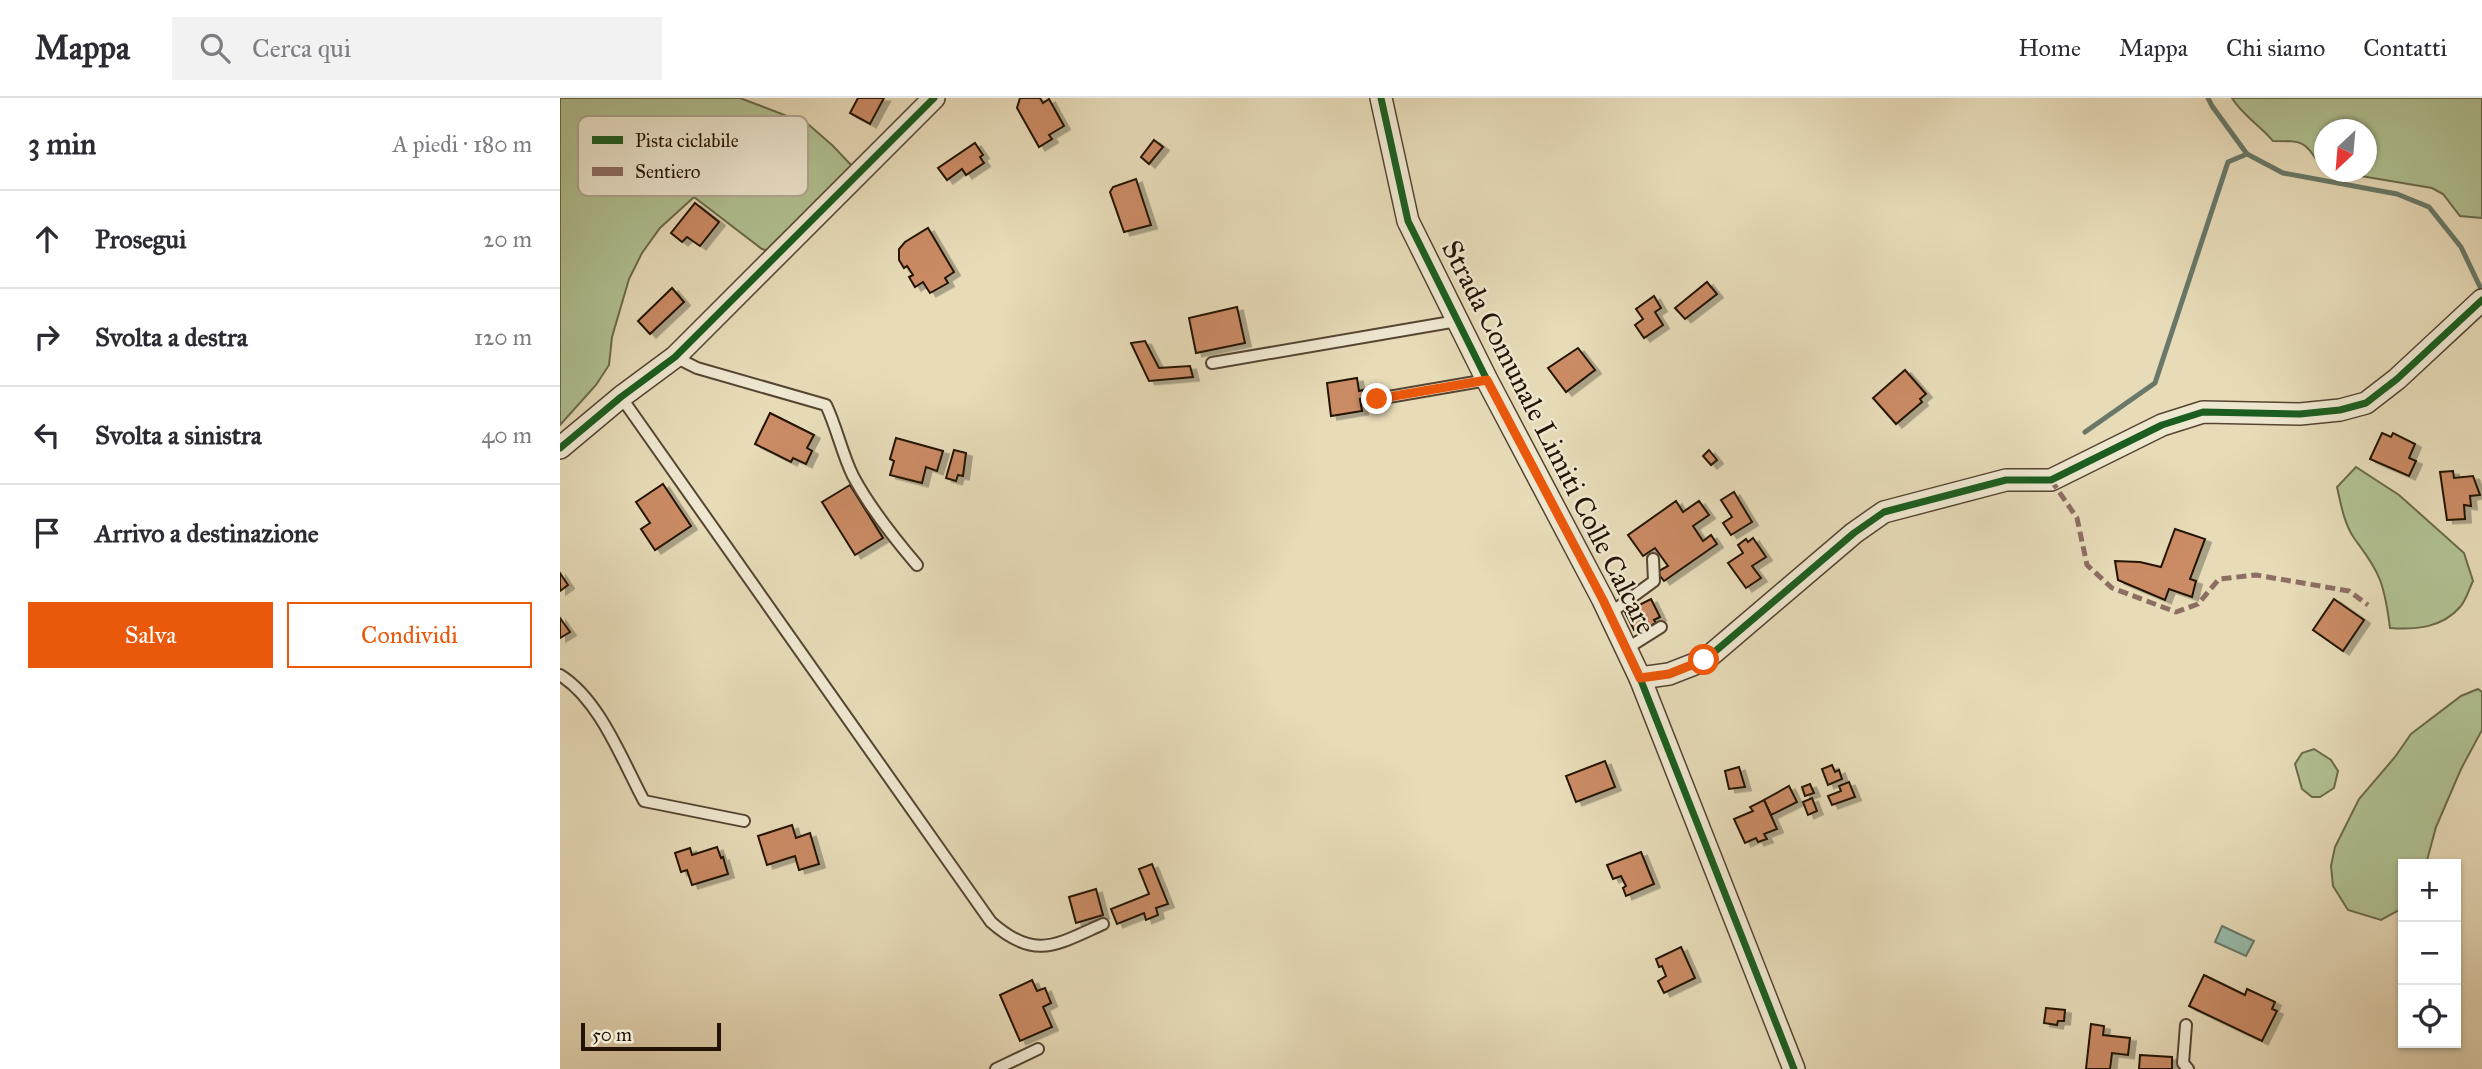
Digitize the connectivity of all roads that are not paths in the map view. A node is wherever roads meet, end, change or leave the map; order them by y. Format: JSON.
{"nodes":[{"id":1,"x":934,"y":98,"type":"edge"},
{"id":2,"x":1381,"y":98,"type":"edge"},
{"id":3,"x":2476,"y":307,"type":"edge"},
{"id":4,"x":1457,"y":321,"type":"junction"},
{"id":5,"x":675,"y":357,"type":"junction"},
{"id":6,"x":1212,"y":363,"type":"dead end"},
{"id":7,"x":1487,"y":380,"type":"junction"},
{"id":8,"x":621,"y":397,"type":"junction"},
{"id":9,"x":1377,"y":399,"type":"dead end"},
{"id":10,"x":560,"y":449,"type":"edge"},
{"id":11,"x":1653,"y":559,"type":"dead end"},
{"id":12,"x":917,"y":565,"type":"dead end"},
{"id":13,"x":1609,"y":614,"type":"junction"},
{"id":14,"x":1661,"y":627,"type":"dead end"},
{"id":15,"x":1626,"y":649,"type":"junction"},
{"id":16,"x":560,"y":675,"type":"edge"},
{"id":17,"x":1640,"y":678,"type":"junction"},
{"id":18,"x":744,"y":821,"type":"dead end"},
{"id":19,"x":1103,"y":924,"type":"dead end"},
{"id":20,"x":2186,"y":1026,"type":"dead end"},
{"id":21,"x":1038,"y":1049,"type":"dead end"},
{"id":22,"x":996,"y":1069,"type":"edge"},
{"id":23,"x":1794,"y":1069,"type":"edge"},
{"id":24,"x":2189,"y":1069,"type":"edge"}],
"edges":[{"from":1,"to":5,"type":"street"},
{"from":2,"to":4,"type":"street","name":"Strada Comunale Limiti Colle Calcare"},
{"from":3,"to":17,"type":"street"},
{"from":4,"to":6,"type":"lane"},
{"from":4,"to":7,"type":"street","name":"Strada Comunale Limiti Colle Calcare"},
{"from":5,"to":8,"type":"street"},
{"from":5,"to":12,"type":"lane"},
{"from":7,"to":9,"type":"lane"},
{"from":7,"to":13,"type":"street","name":"Strada Comunale Limiti Colle Calcare"},
{"from":8,"to":10,"type":"street"},
{"from":8,"to":19,"type":"lane"},
{"from":11,"to":13,"type":"lane"},
{"from":13,"to":15,"type":"street","name":"Strada Comunale Limiti Colle Calcare"},
{"from":14,"to":15,"type":"lane"},
{"from":15,"to":17,"type":"street","name":"Strada Comunale Limiti Colle Calcare"},
{"from":16,"to":18,"type":"lane"},
{"from":17,"to":23,"type":"street","name":"Strada Comunale Limiti Colle Calcare"},
{"from":20,"to":24,"type":"lane"},
{"from":21,"to":22,"type":"lane"}]}
